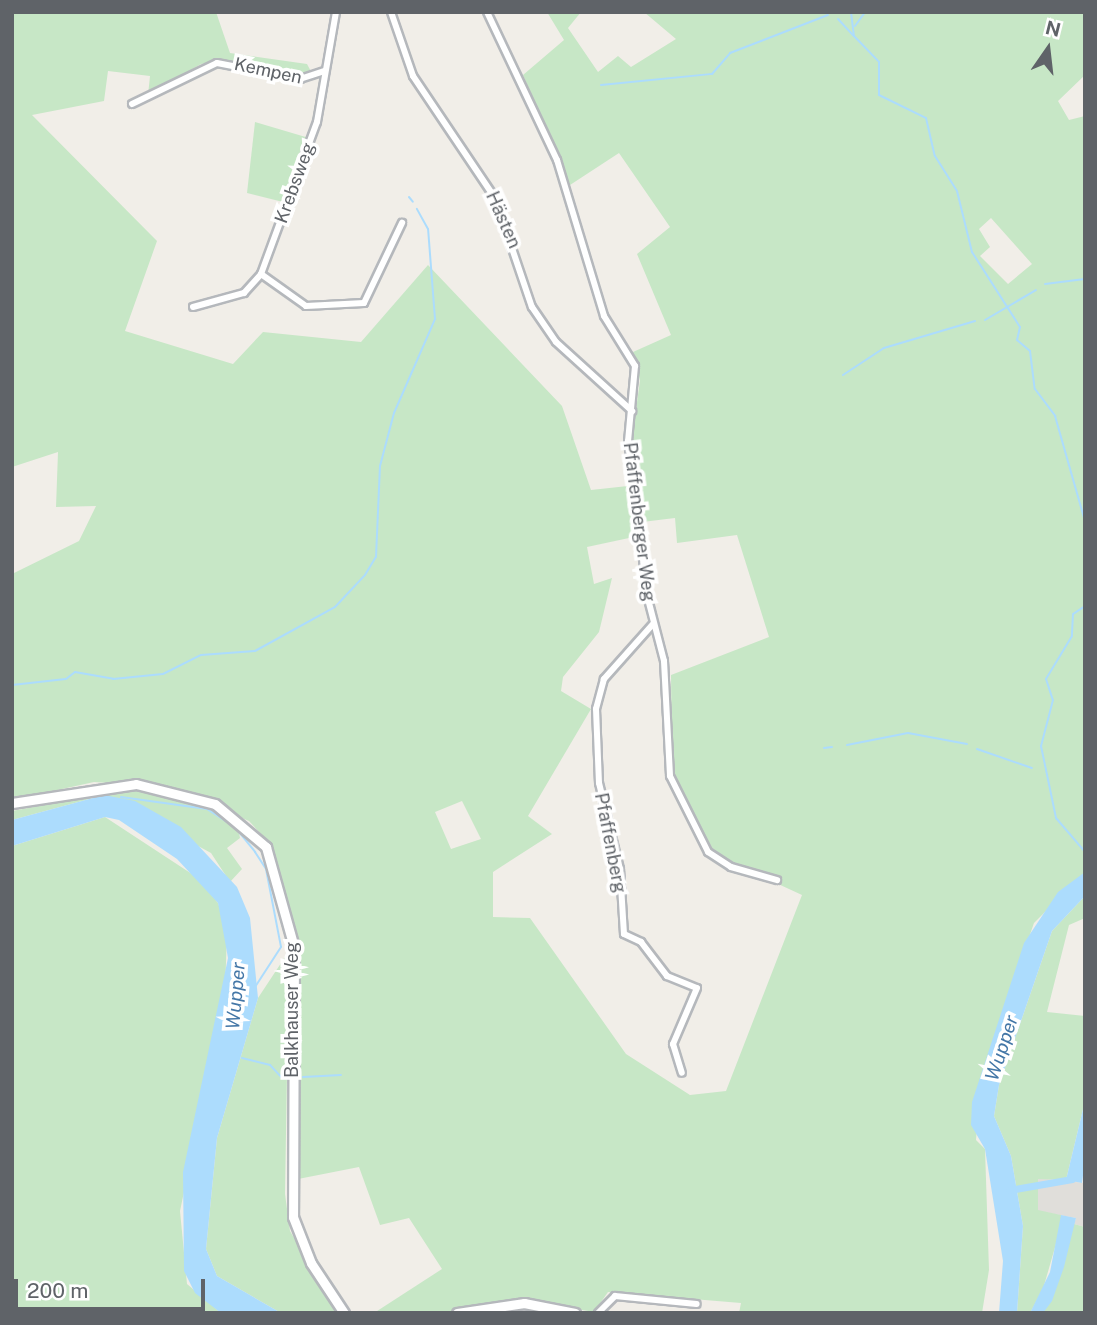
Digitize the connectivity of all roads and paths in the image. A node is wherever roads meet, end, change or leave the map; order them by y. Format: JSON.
{"nodes":[{"id":1,"x":336,"y":12,"type":"edge"},
{"id":2,"x":391,"y":12,"type":"edge"},
{"id":3,"x":487,"y":12,"type":"edge"},
{"id":4,"x":326,"y":69,"type":"junction"},
{"id":5,"x":132,"y":104,"type":"dead end"},
{"id":6,"x":402,"y":223,"type":"dead end"},
{"id":7,"x":261,"y":274,"type":"junction"},
{"id":8,"x":193,"y":307,"type":"dead end"},
{"id":9,"x":632,"y":411,"type":"junction"},
{"id":10,"x":653,"y":624,"type":"junction"},
{"id":11,"x":12,"y":803,"type":"edge"},
{"id":12,"x":777,"y":880,"type":"dead end"},
{"id":13,"x":682,"y":1073,"type":"dead end"},
{"id":14,"x":697,"y":1304,"type":"dead end"},
{"id":15,"x":344,"y":1313,"type":"edge"},
{"id":16,"x":457,"y":1313,"type":"edge"},
{"id":17,"x":575,"y":1313,"type":"edge"},
{"id":18,"x":598,"y":1313,"type":"edge"}],
"edges":[{"from":1,"to":4,"type":"street","name":"Krebsweg"},
{"from":2,"to":9,"type":"street","name":"Hästen"},
{"from":3,"to":9,"type":"street","name":"Pfaffenberger Weg"},
{"from":4,"to":5,"type":"street","name":"Kempen"},
{"from":4,"to":7,"type":"street","name":"Krebsweg"},
{"from":6,"to":7,"type":"street"},
{"from":7,"to":8,"type":"street"},
{"from":9,"to":10,"type":"street","name":"Pfaffenberger Weg"},
{"from":10,"to":12,"type":"street","name":"Pfaffenberger Weg"},
{"from":10,"to":13,"type":"street","name":"Pfaffenberg"},
{"from":11,"to":15,"type":"main road","name":"Balkhauser Weg"},
{"from":14,"to":18,"type":"street"},
{"from":16,"to":17,"type":"main road"}]}
